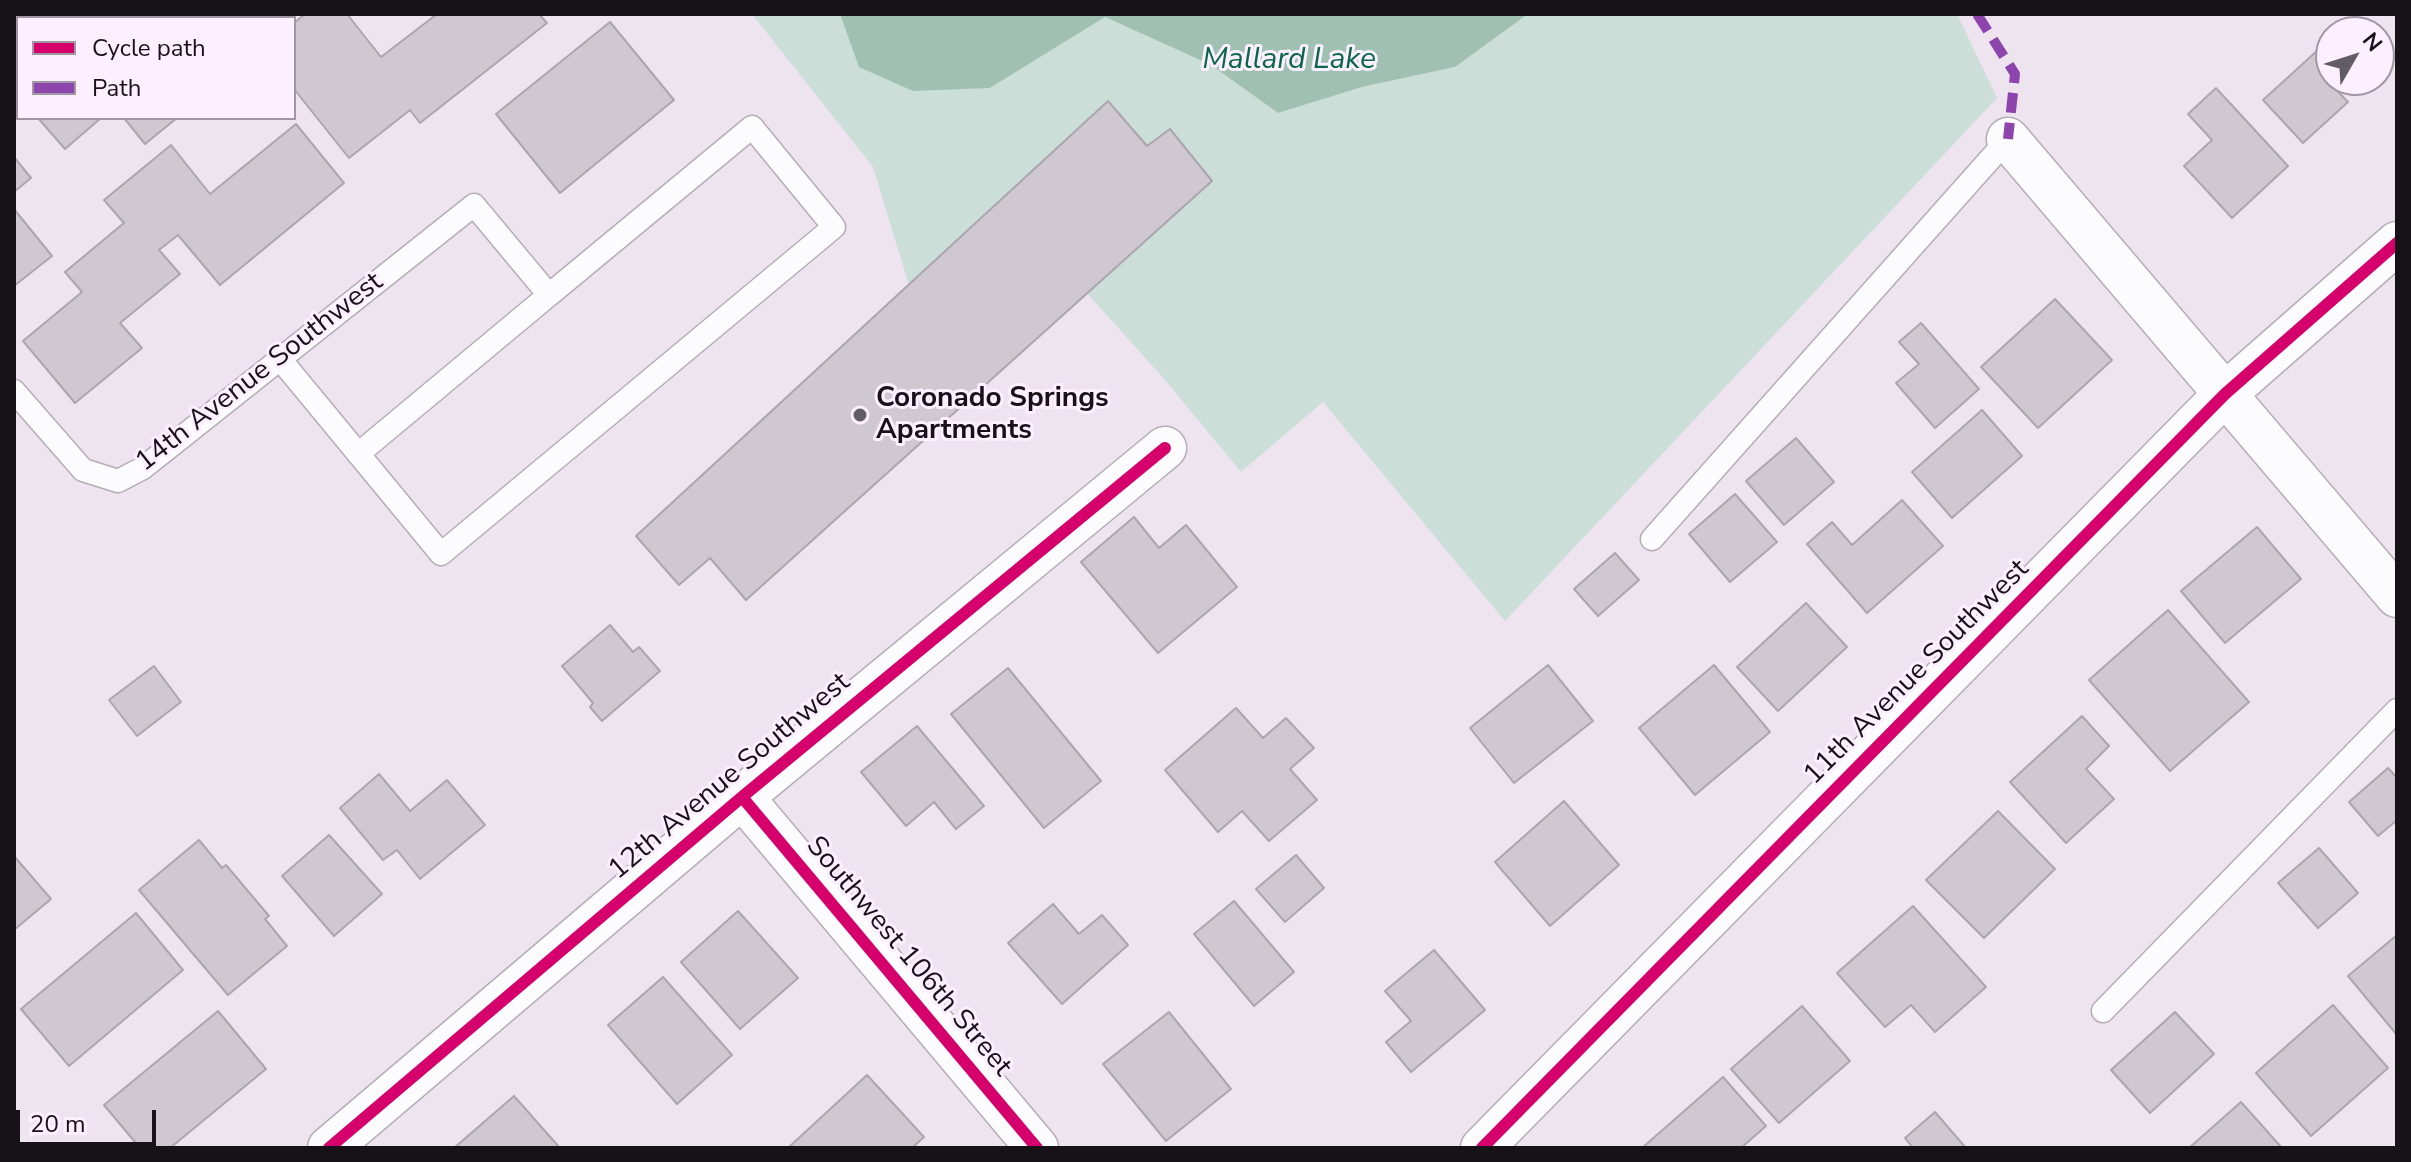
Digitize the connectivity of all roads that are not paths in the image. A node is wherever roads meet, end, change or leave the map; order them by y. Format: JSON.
{"nodes":[{"id":1,"x":2008,"y":139,"type":"joint"},
{"id":2,"x":2397,"y":243,"type":"edge"},
{"id":3,"x":549,"y":295,"type":"junction"},
{"id":4,"x":280,"y":359,"type":"junction"},
{"id":5,"x":14,"y":391,"type":"edge"},
{"id":6,"x":2225,"y":394,"type":"junction"},
{"id":7,"x":1165,"y":448,"type":"dead end"},
{"id":8,"x":358,"y":454,"type":"junction"},
{"id":9,"x":1652,"y":539,"type":"dead end"},
{"id":10,"x":2397,"y":596,"type":"edge"},
{"id":11,"x":2397,"y":710,"type":"edge"},
{"id":12,"x":742,"y":797,"type":"junction"},
{"id":13,"x":2103,"y":1011,"type":"dead end"},
{"id":14,"x":329,"y":1148,"type":"edge"},
{"id":15,"x":1037,"y":1148,"type":"edge"},
{"id":16,"x":1482,"y":1148,"type":"edge"}],
"edges":[{"from":1,"to":6,"type":"street"},
{"from":1,"to":9,"type":"lane"},
{"from":2,"to":6,"type":"street","name":"11th Avenue Southwest"},
{"from":3,"to":4,"type":"lane","name":"14th Avenue Southwest"},
{"from":3,"to":8,"type":"lane"},
{"from":3,"to":8,"type":"lane"},
{"from":4,"to":5,"type":"lane","name":"14th Avenue Southwest"},
{"from":4,"to":8,"type":"lane"},
{"from":6,"to":10,"type":"street"},
{"from":6,"to":16,"type":"street","name":"11th Avenue Southwest"},
{"from":7,"to":12,"type":"street","name":"12th Avenue Southwest"},
{"from":11,"to":13,"type":"lane"},
{"from":12,"to":14,"type":"street","name":"12th Avenue Southwest"},
{"from":12,"to":15,"type":"street","name":"Southwest 106th Street"}]}
